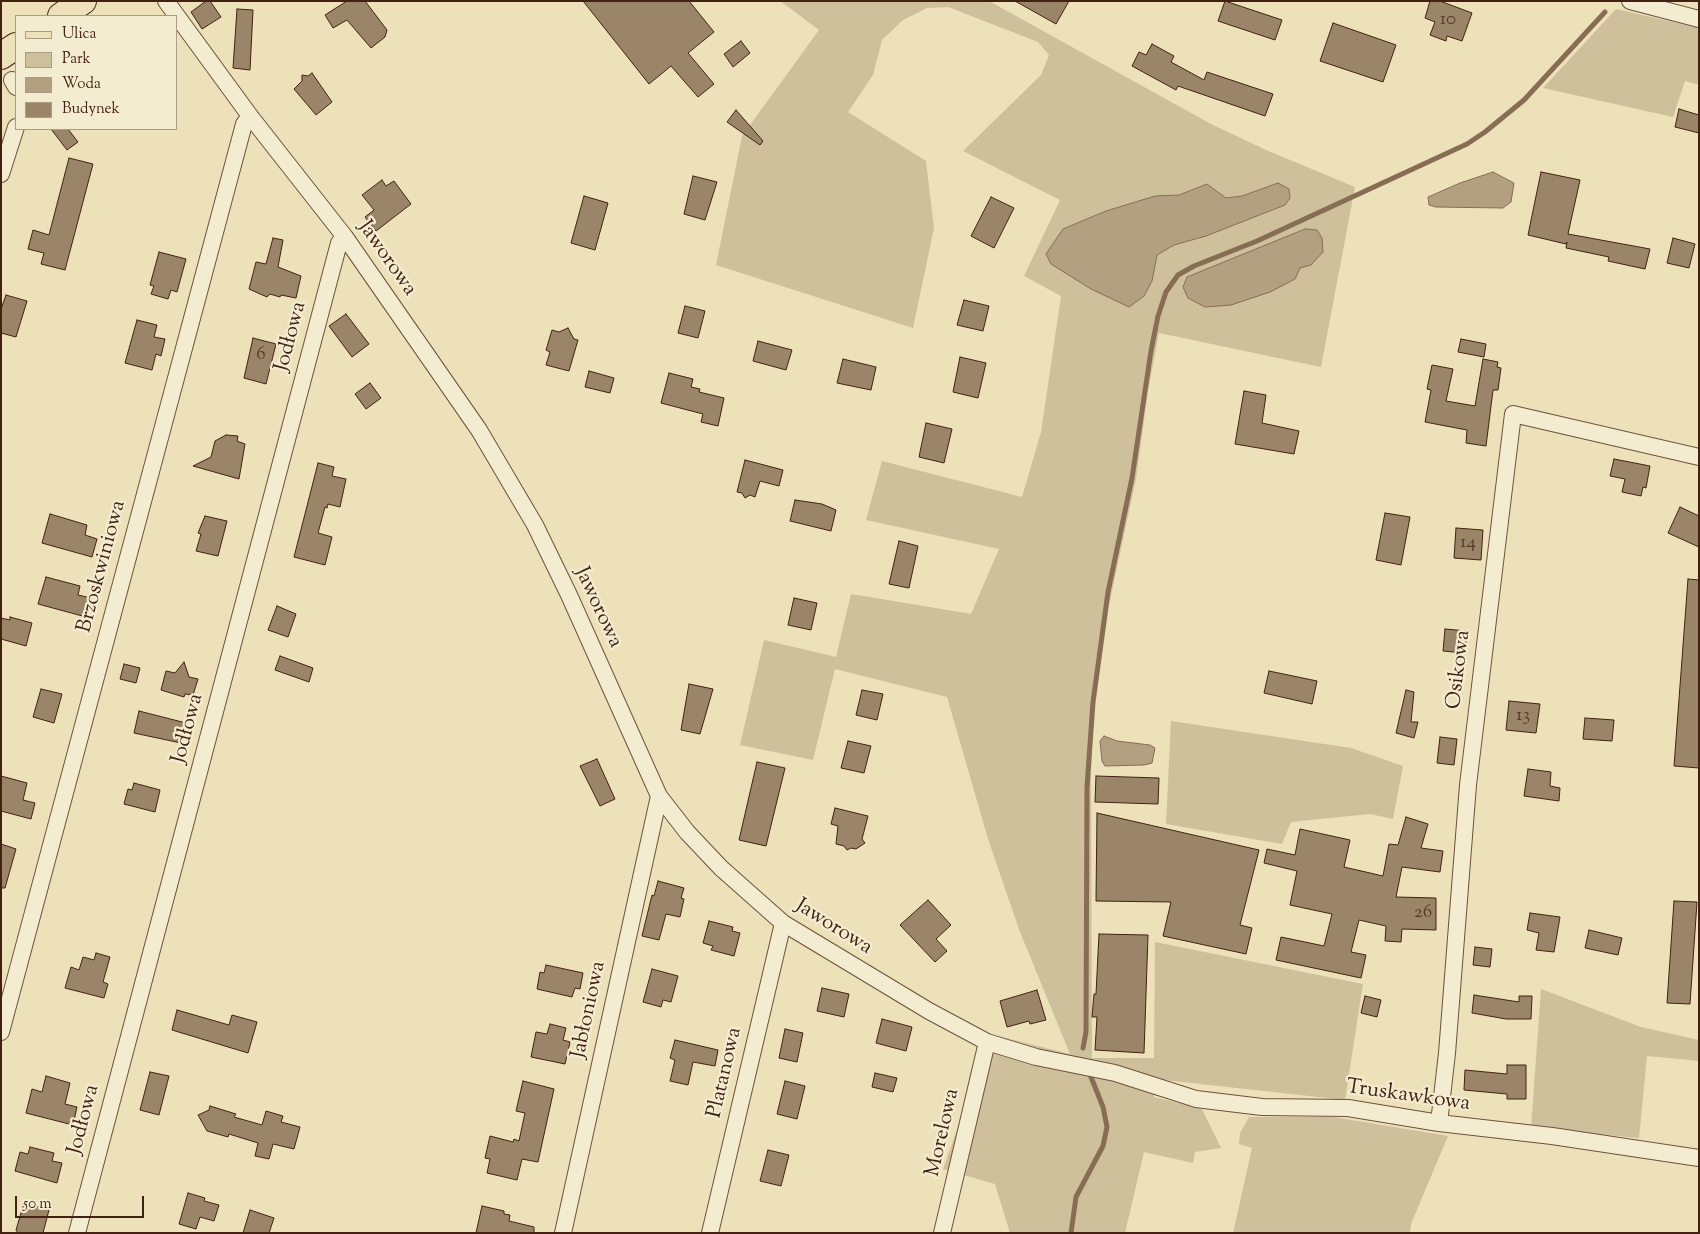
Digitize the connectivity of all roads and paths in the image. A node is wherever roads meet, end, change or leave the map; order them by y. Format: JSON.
{"nodes":[{"id":1,"x":83,"y":1,"type":"edge"},
{"id":2,"x":166,"y":1,"type":"edge"},
{"id":3,"x":1630,"y":1,"type":"edge"},
{"id":4,"x":62,"y":15,"type":"edge"},
{"id":5,"x":176,"y":15,"type":"edge"},
{"id":6,"x":178,"y":17,"type":"edge"},
{"id":7,"x":1699,"y":19,"type":"edge"},
{"id":8,"x":15,"y":47,"type":"edge"},
{"id":9,"x":1,"y":56,"type":"edge"},
{"id":10,"x":250,"y":116,"type":"junction"},
{"id":11,"x":15,"y":130,"type":"edge"},
{"id":12,"x":1,"y":174,"type":"edge"},
{"id":13,"x":345,"y":237,"type":"junction"},
{"id":14,"x":1699,"y":457,"type":"edge"},
{"id":15,"x":659,"y":796,"type":"junction"},
{"id":16,"x":783,"y":923,"type":"junction"},
{"id":17,"x":1,"y":1032,"type":"edge"},
{"id":18,"x":987,"y":1042,"type":"junction"},
{"id":19,"x":1115,"y":1073,"type":"joint"},
{"id":20,"x":1438,"y":1123,"type":"junction"},
{"id":21,"x":1699,"y":1158,"type":"edge"},
{"id":22,"x":77,"y":1233,"type":"edge"},
{"id":23,"x":563,"y":1233,"type":"edge"},
{"id":24,"x":710,"y":1233,"type":"edge"},
{"id":25,"x":942,"y":1233,"type":"edge"}],
"edges":[{"from":1,"to":4,"type":"main road"},
{"from":2,"to":5,"type":"street","name":"Jaworowa"},
{"from":3,"to":7,"type":"street"},
{"from":6,"to":10,"type":"street","name":"Jaworowa"},
{"from":8,"to":9,"type":"main road"},
{"from":10,"to":13,"type":"street","name":"Jaworowa"},
{"from":10,"to":17,"type":"street","name":"Brzoskwiniowa"},
{"from":11,"to":12,"type":"street"},
{"from":13,"to":15,"type":"street","name":"Jaworowa"},
{"from":13,"to":22,"type":"street","name":"Jodłowa"},
{"from":14,"to":20,"type":"street","name":"Osikowa"},
{"from":15,"to":16,"type":"street","name":"Jaworowa"},
{"from":15,"to":23,"type":"street","name":"Jabłoniowa"},
{"from":16,"to":18,"type":"street","name":"Jaworowa"},
{"from":16,"to":24,"type":"street","name":"Platanowa"},
{"from":18,"to":19,"type":"street","name":"Jaworowa"},
{"from":18,"to":25,"type":"street","name":"Morelowa"},
{"from":19,"to":20,"type":"street","name":"Truskawkowa"},
{"from":20,"to":21,"type":"street","name":"Truskawkowa"}]}
